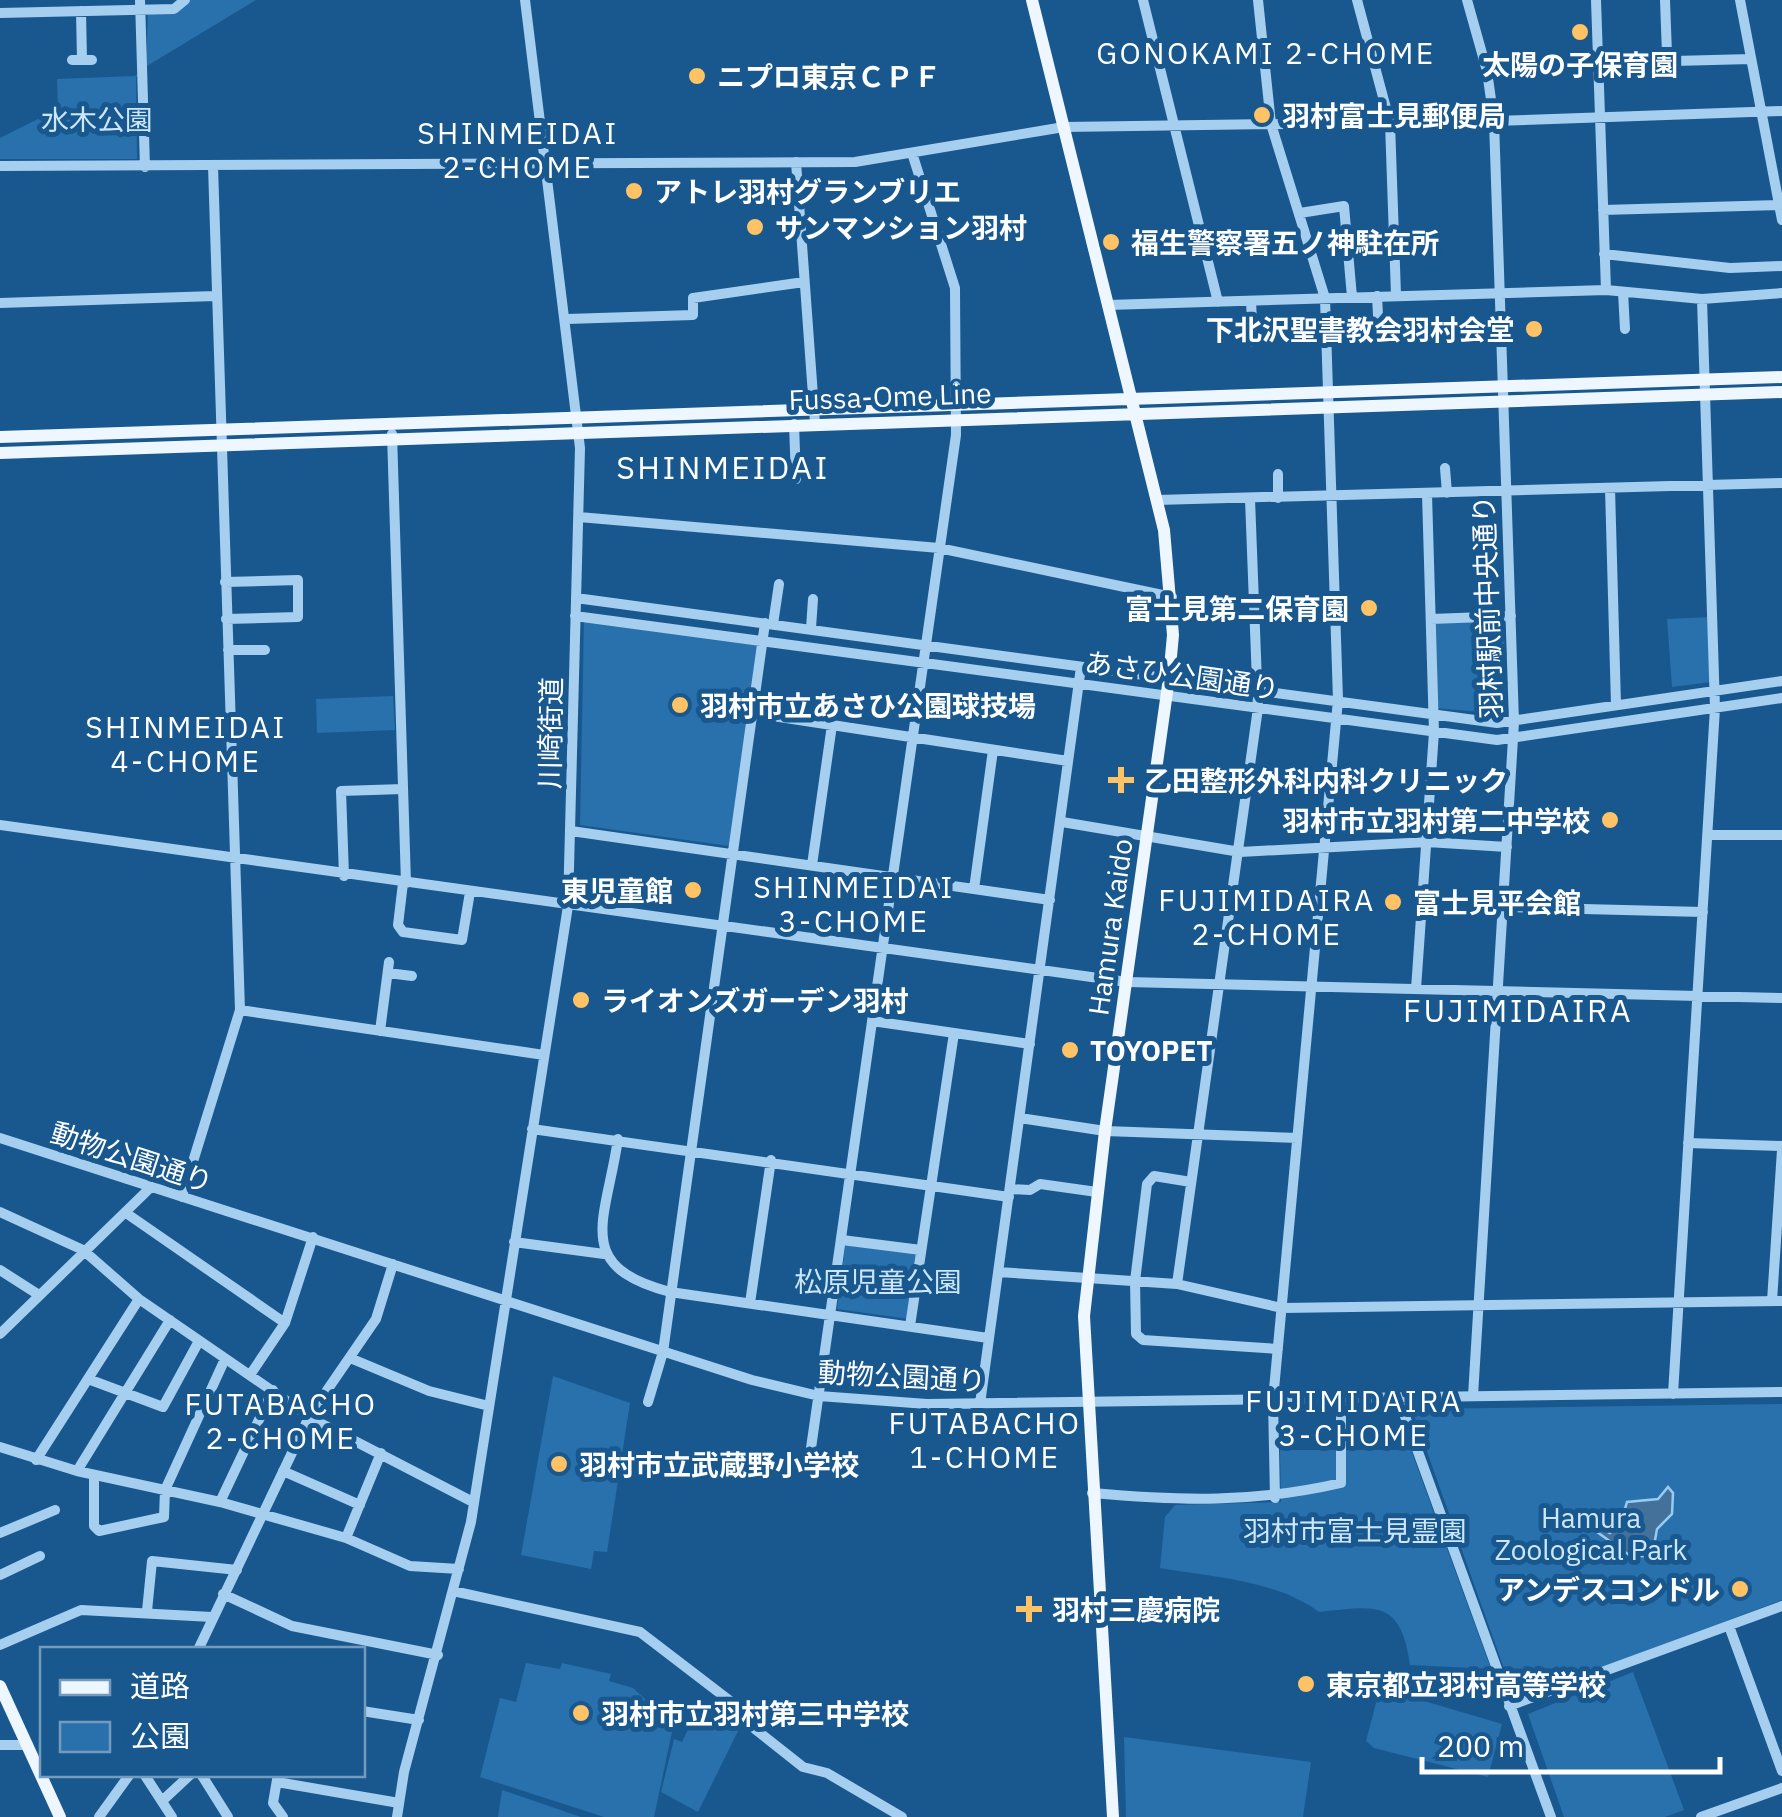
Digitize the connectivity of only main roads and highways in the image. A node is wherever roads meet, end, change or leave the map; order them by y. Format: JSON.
{"nodes":[{"id":1,"x":1032,"y":0,"type":"edge"},
{"id":2,"x":1782,"y":377,"type":"edge"},
{"id":3,"x":1782,"y":392,"type":"edge"},
{"id":4,"x":1131,"y":397,"type":"junction"},
{"id":5,"x":1329,"y":400,"type":"junction"},
{"id":6,"x":957,"y":413,"type":"junction"},
{"id":7,"x":1135,"y":416,"type":"junction"},
{"id":8,"x":814,"y":417,"type":"junction"},
{"id":9,"x":579,"y":425,"type":"junction"},
{"id":10,"x":0,"y":437,"type":"edge"},
{"id":11,"x":220,"y":437,"type":"junction"},
{"id":12,"x":0,"y":452,"type":"edge"},
{"id":13,"x":0,"y":1686,"type":"edge"},
{"id":14,"x":40,"y":1772,"type":"edge"},
{"id":15,"x":42,"y":1777,"type":"edge"},
{"id":16,"x":60,"y":1817,"type":"edge"},
{"id":17,"x":1113,"y":1817,"type":"edge"}],
"edges":[{"from":1,"to":4,"type":"main road","name":"Hamura Kaido"},
{"from":2,"to":5,"type":"main road","name":"Fussa-Ome Line"},
{"from":3,"to":5,"type":"main road","name":"Fussa-Ome Line"},
{"from":4,"to":5,"type":"main road","name":"Fussa-Ome Line"},
{"from":4,"to":6,"type":"main road","name":"Fussa-Ome Line"},
{"from":4,"to":7,"type":"main road","name":"Hamura Kaido"},
{"from":5,"to":7,"type":"main road","name":"Fussa-Ome Line"},
{"from":6,"to":7,"type":"main road","name":"Fussa-Ome Line"},
{"from":6,"to":8,"type":"main road","name":"Fussa-Ome Line"},
{"from":7,"to":17,"type":"main road","name":"Hamura Kaido"},
{"from":8,"to":9,"type":"main road","name":"Fussa-Ome Line"},
{"from":8,"to":9,"type":"main road","name":"Fussa-Ome Line"},
{"from":9,"to":11,"type":"main road","name":"Fussa-Ome Line"},
{"from":10,"to":11,"type":"main road","name":"Fussa-Ome Line"},
{"from":11,"to":12,"type":"main road","name":"Fussa-Ome Line"},
{"from":13,"to":14,"type":"main road"},
{"from":15,"to":16,"type":"main road"}]}
